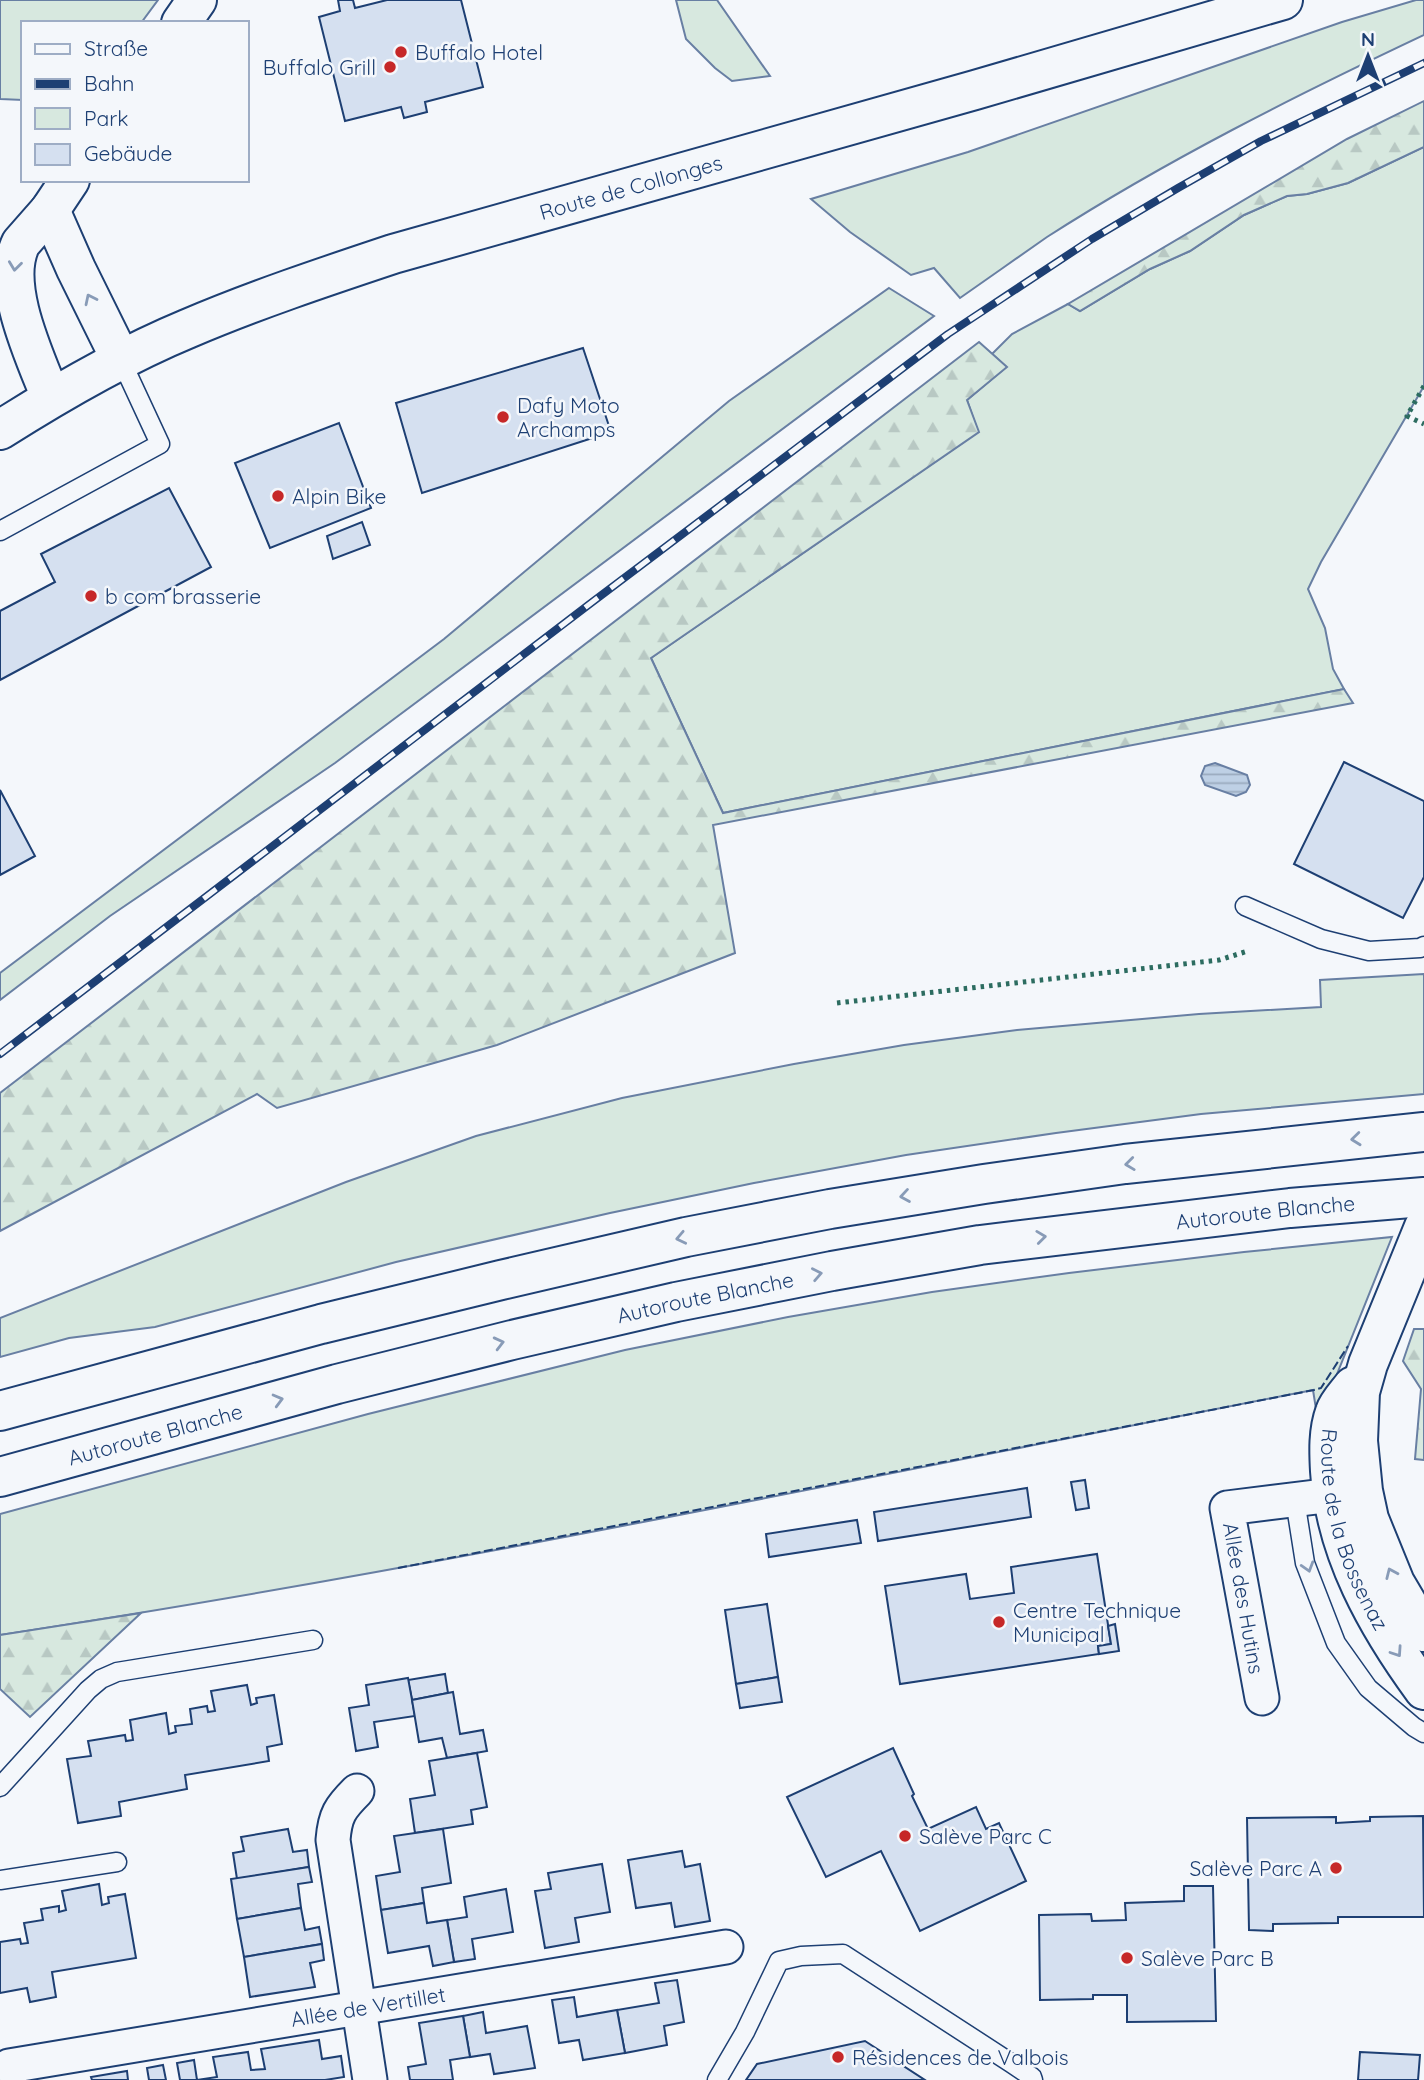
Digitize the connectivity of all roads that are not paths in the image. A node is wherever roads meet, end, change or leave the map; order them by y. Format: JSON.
{"nodes":[{"id":1,"x":197,"y":0,"type":"edge"},
{"id":2,"x":1283,"y":0,"type":"edge"},
{"id":3,"x":182,"y":21,"type":"edge"},
{"id":4,"x":60,"y":195,"type":"edge"},
{"id":5,"x":121,"y":360,"type":"junction"},
{"id":6,"x":51,"y":398,"type":"junction"},
{"id":7,"x":0,"y":430,"type":"edge"},
{"id":8,"x":0,"y":531,"type":"edge"},
{"id":9,"x":1245,"y":906,"type":"dead end"},
{"id":10,"x":1424,"y":946,"type":"edge"},
{"id":11,"x":1424,"y":1132,"type":"edge"},
{"id":12,"x":1424,"y":1197,"type":"edge"},
{"id":13,"x":1424,"y":1227,"type":"edge"},
{"id":14,"x":0,"y":1411,"type":"edge"},
{"id":15,"x":0,"y":1477,"type":"edge"},
{"id":16,"x":1330,"y":1495,"type":"junction"},
{"id":17,"x":1424,"y":1632,"type":"edge"},
{"id":18,"x":313,"y":1640,"type":"dead end"},
{"id":19,"x":1424,"y":1690,"type":"edge"},
{"id":20,"x":1262,"y":1698,"type":"dead end"},
{"id":21,"x":1424,"y":1733,"type":"edge"},
{"id":22,"x":0,"y":1787,"type":"edge"},
{"id":23,"x":357,"y":1791,"type":"dead end"},
{"id":24,"x":117,"y":1862,"type":"dead end"},
{"id":25,"x":0,"y":1880,"type":"edge"},
{"id":26,"x":726,"y":1947,"type":"dead end"},
{"id":27,"x":358,"y":2009,"type":"junction"},
{"id":28,"x":9,"y":2066,"type":"dead end"},
{"id":29,"x":370,"y":2080,"type":"edge"},
{"id":30,"x":718,"y":2080,"type":"edge"},
{"id":31,"x":1033,"y":2080,"type":"edge"}],
"edges":[{"from":1,"to":3,"type":"main road"},
{"from":2,"to":5,"type":"main road","name":"Route de Collonges"},
{"from":5,"to":4,"type":"main road","one_way":true},
{"from":4,"to":6,"type":"main road","one_way":true},
{"from":5,"to":6,"type":"main road","name":"Route de Collonges"},
{"from":5,"to":8,"type":"lane"},
{"from":6,"to":7,"type":"main road","name":"Route de Collonges"},
{"from":9,"to":10,"type":"lane"},
{"from":11,"to":14,"type":"main road","one_way":true},
{"from":15,"to":12,"type":"main road","name":"Autoroute Blanche","one_way":true},
{"from":13,"to":16,"type":"main road","name":"Route de la Bossenaz"},
{"from":17,"to":16,"type":"main road","name":"Route de la Bossenaz","one_way":true},
{"from":16,"to":19,"type":"main road","name":"Route de la Bossenaz","one_way":true},
{"from":16,"to":20,"type":"street","name":"Allée des Hutins"},
{"from":16,"to":21,"type":"lane","name":"Route de la Bossenaz","one_way":true},
{"from":18,"to":22,"type":"lane"},
{"from":23,"to":27,"type":"street"},
{"from":24,"to":25,"type":"lane"},
{"from":26,"to":27,"type":"street","name":"Allée de Vertillet"},
{"from":27,"to":28,"type":"street","name":"Allée de Vertillet"},
{"from":27,"to":29,"type":"street"},
{"from":30,"to":31,"type":"lane"}]}
